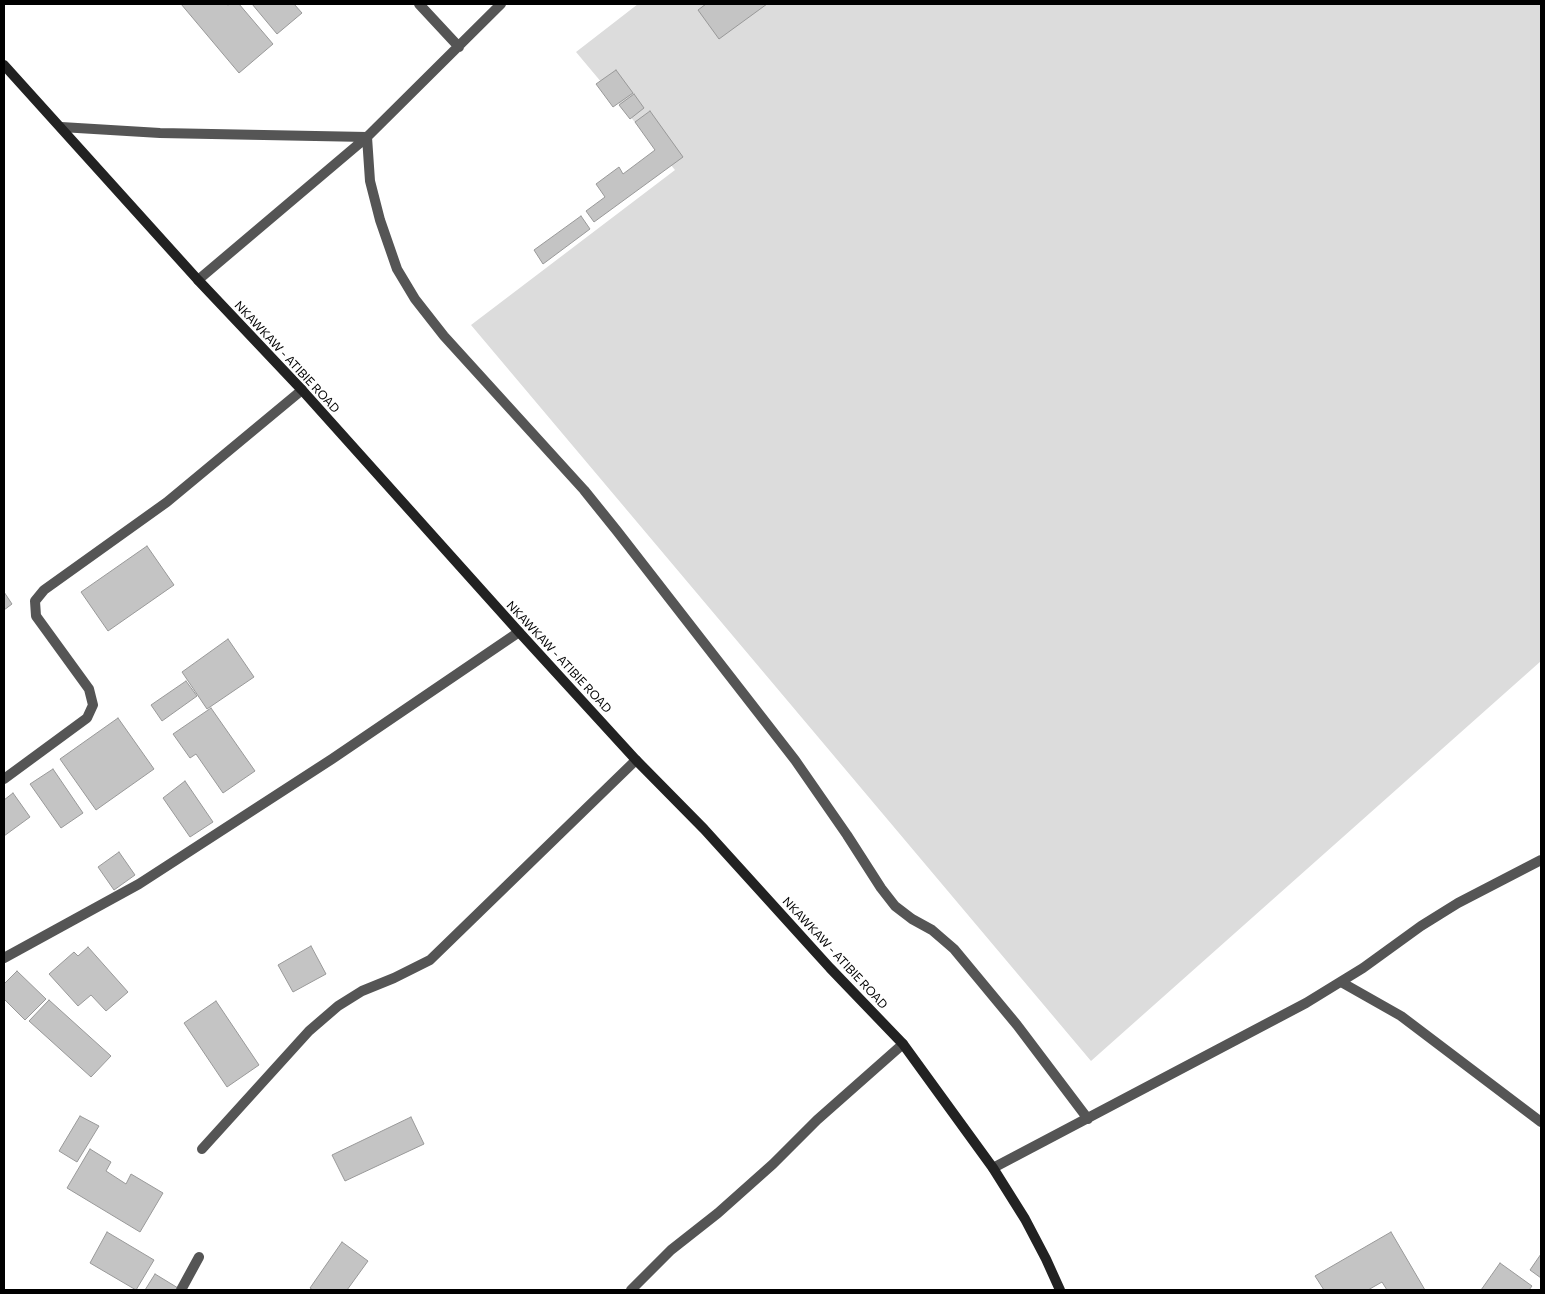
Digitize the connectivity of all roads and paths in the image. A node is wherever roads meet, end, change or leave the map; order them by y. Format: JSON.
{"nodes":[{"id":1,"x":419,"y":4,"type":"edge"},
{"id":2,"x":501,"y":4,"type":"edge"},
{"id":3,"x":459,"y":47,"type":"junction"},
{"id":4,"x":4,"y":65,"type":"edge"},
{"id":5,"x":61,"y":127,"type":"junction"},
{"id":6,"x":367,"y":137,"type":"junction"},
{"id":7,"x":198,"y":280,"type":"junction"},
{"id":8,"x":302,"y":390,"type":"junction"},
{"id":9,"x":519,"y":632,"type":"junction"},
{"id":10,"x":636,"y":760,"type":"junction"},
{"id":11,"x":4,"y":779,"type":"edge"},
{"id":12,"x":1541,"y":860,"type":"edge"},
{"id":13,"x":4,"y":958,"type":"edge"},
{"id":14,"x":1341,"y":982,"type":"junction"},
{"id":15,"x":902,"y":1044,"type":"junction"},
{"id":16,"x":1088,"y":1119,"type":"junction"},
{"id":17,"x":1541,"y":1122,"type":"edge"},
{"id":18,"x":202,"y":1149,"type":"dead end"},
{"id":19,"x":994,"y":1168,"type":"junction"},
{"id":20,"x":199,"y":1256,"type":"dead end"},
{"id":21,"x":181,"y":1290,"type":"edge"},
{"id":22,"x":631,"y":1290,"type":"edge"},
{"id":23,"x":1060,"y":1290,"type":"edge"}],
"edges":[{"from":1,"to":3,"type":"street"},
{"from":2,"to":3,"type":"street"},
{"from":3,"to":6,"type":"street"},
{"from":4,"to":5,"type":"main road","name":"NKAWKAW - ATIBIE ROAD"},
{"from":5,"to":6,"type":"street"},
{"from":5,"to":7,"type":"main road","name":"NKAWKAW - ATIBIE ROAD"},
{"from":6,"to":7,"type":"street"},
{"from":6,"to":16,"type":"street"},
{"from":7,"to":8,"type":"main road","name":"NKAWKAW - ATIBIE ROAD"},
{"from":8,"to":9,"type":"main road","name":"NKAWKAW - ATIBIE ROAD"},
{"from":8,"to":11,"type":"street"},
{"from":9,"to":10,"type":"main road","name":"NKAWKAW - ATIBIE ROAD"},
{"from":9,"to":13,"type":"street"},
{"from":10,"to":15,"type":"main road","name":"NKAWKAW - ATIBIE ROAD"},
{"from":10,"to":18,"type":"street"},
{"from":12,"to":14,"type":"street"},
{"from":14,"to":16,"type":"street"},
{"from":14,"to":17,"type":"street"},
{"from":15,"to":19,"type":"main road","name":"NKAWKAW - ATIBIE ROAD"},
{"from":15,"to":22,"type":"street"},
{"from":16,"to":19,"type":"street"},
{"from":19,"to":23,"type":"main road","name":"NKAWKAW - ATIBIE ROAD"},
{"from":20,"to":21,"type":"street"}]}
